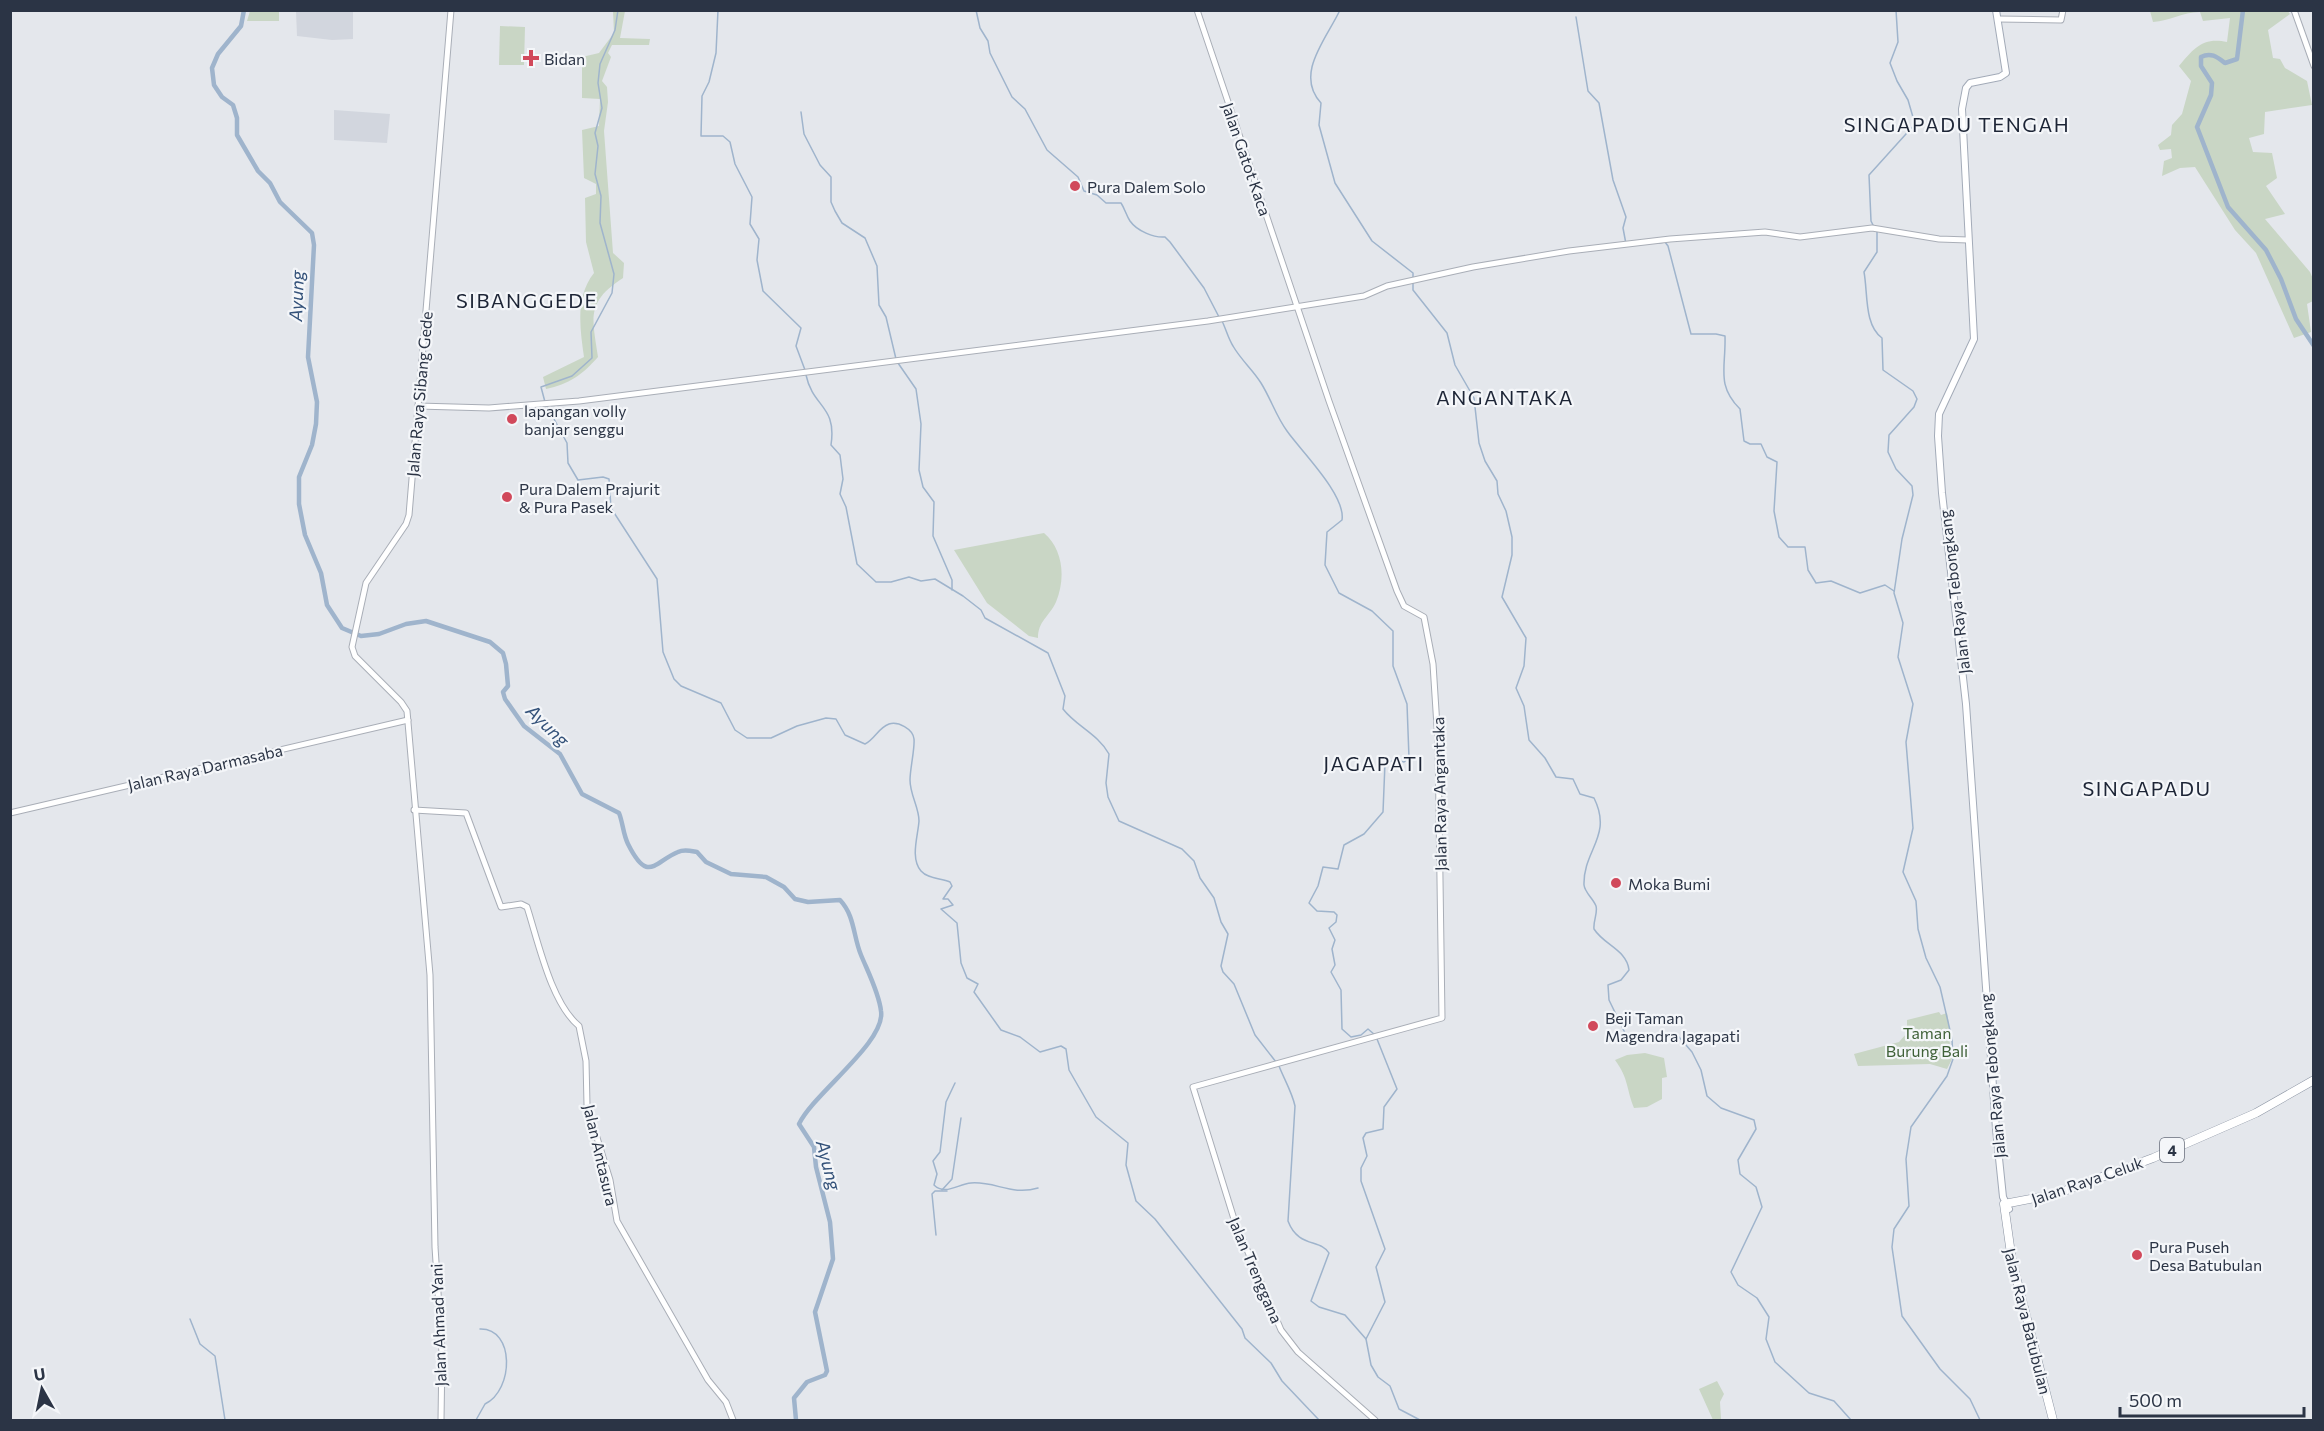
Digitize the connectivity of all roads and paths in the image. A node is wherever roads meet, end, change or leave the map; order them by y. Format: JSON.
{"nodes":[{"id":1,"x":451,"y":10,"type":"edge"},
{"id":2,"x":1197,"y":10,"type":"edge"},
{"id":3,"x":1996,"y":10,"type":"edge"},
{"id":4,"x":2063,"y":10,"type":"edge"},
{"id":5,"x":2294,"y":10,"type":"edge"},
{"id":6,"x":1998,"y":19,"type":"junction"},
{"id":7,"x":2313,"y":66,"type":"edge"},
{"id":8,"x":1968,"y":240,"type":"junction"},
{"id":9,"x":1297,"y":307,"type":"junction"},
{"id":10,"x":418,"y":406,"type":"junction"},
{"id":11,"x":408,"y":722,"type":"junction"},
{"id":12,"x":414,"y":810,"type":"junction"},
{"id":13,"x":10,"y":813,"type":"edge"},
{"id":14,"x":2313,"y":1080,"type":"edge"},
{"id":15,"x":1193,"y":1086,"type":"joint"},
{"id":16,"x":2007,"y":1206,"type":"junction"},
{"id":17,"x":441,"y":1420,"type":"edge"},
{"id":18,"x":733,"y":1420,"type":"edge"},
{"id":19,"x":1375,"y":1420,"type":"edge"},
{"id":20,"x":2053,"y":1420,"type":"edge"}],
"edges":[{"from":1,"to":10,"type":"main road","name":"Jalan Raya Sibang Gede"},
{"from":2,"to":9,"type":"main road","name":"Jalan Gatot Kaca"},
{"from":3,"to":6,"type":"main road","name":"Jalan Raya Tebongkang"},
{"from":4,"to":6,"type":"main road"},
{"from":5,"to":7,"type":"main road"},
{"from":6,"to":8,"type":"main road","name":"Jalan Raya Tebongkang"},
{"from":8,"to":9,"type":"main road"},
{"from":8,"to":16,"type":"main road","name":"Jalan Raya Tebongkang"},
{"from":9,"to":10,"type":"main road"},
{"from":9,"to":15,"type":"main road","name":"Jalan Raya Angantaka"},
{"from":10,"to":11,"type":"main road","name":"Jalan Raya Sibang Gede"},
{"from":11,"to":12,"type":"main road"},
{"from":11,"to":13,"type":"main road","name":"Jalan Raya Darmasaba"},
{"from":12,"to":17,"type":"main road","name":"Jalan Ahmad Yani"},
{"from":12,"to":18,"type":"main road","name":"Jalan Antasura"},
{"from":14,"to":16,"type":"highway","name":"Jalan Raya Celuk","number":"4"},
{"from":15,"to":19,"type":"main road","name":"Jalan Trenggana"},
{"from":16,"to":20,"type":"highway","name":"Jalan Raya Batubulan"}]}
